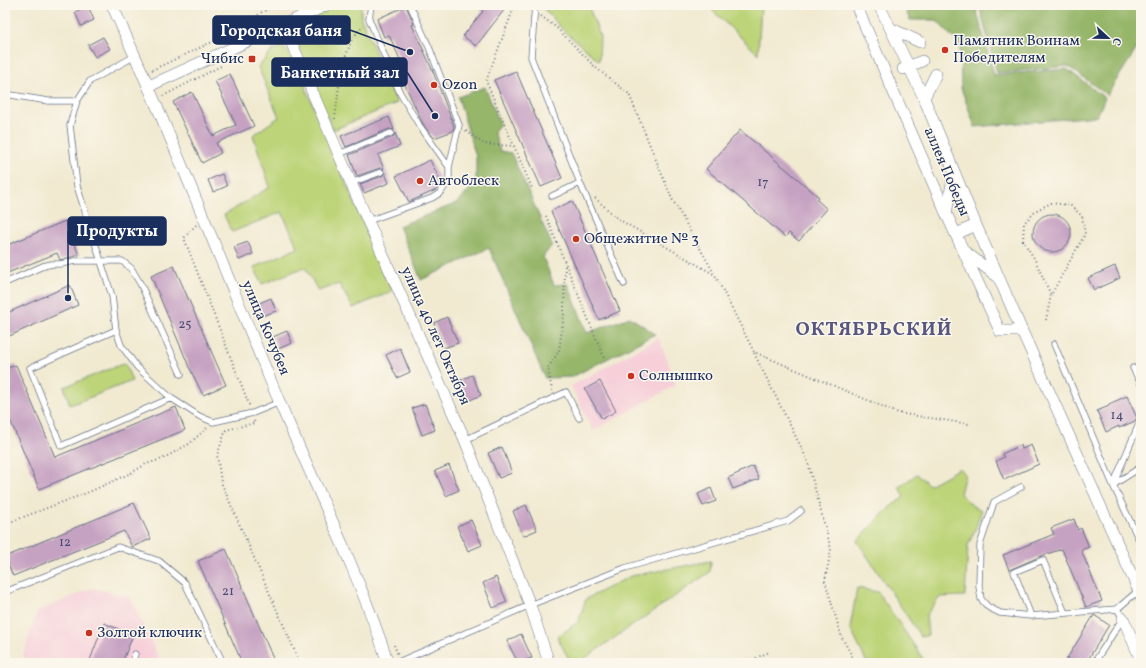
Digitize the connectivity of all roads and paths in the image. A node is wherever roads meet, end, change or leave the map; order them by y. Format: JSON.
{"nodes":[{"id":1,"x":112,"y":5,"type":"edge"},
{"id":2,"x":277,"y":5,"type":"edge"},
{"id":3,"x":327,"y":5,"type":"edge"},
{"id":4,"x":371,"y":5,"type":"edge"},
{"id":5,"x":410,"y":5,"type":"edge"},
{"id":6,"x":515,"y":5,"type":"edge"},
{"id":7,"x":535,"y":5,"type":"edge"},
{"id":8,"x":856,"y":5,"type":"edge"},
{"id":9,"x":879,"y":5,"type":"edge"},
{"id":10,"x":535,"y":12,"type":"junction"},
{"id":11,"x":369,"y":18,"type":"junction"},
{"id":12,"x":284,"y":25,"type":"junction"},
{"id":13,"x":892,"y":29,"type":"junction"},
{"id":14,"x":920,"y":42,"type":"dead end"},
{"id":15,"x":135,"y":56,"type":"junction"},
{"id":16,"x":216,"y":56,"type":"junction"},
{"id":17,"x":922,"y":61,"type":"dead end"},
{"id":18,"x":906,"y":68,"type":"junction"},
{"id":19,"x":153,"y":71,"type":"dead end"},
{"id":20,"x":936,"y":74,"type":"dead end"},
{"id":21,"x":149,"y":86,"type":"junction"},
{"id":22,"x":5,"y":94,"type":"edge"},
{"id":23,"x":924,"y":98,"type":"junction"},
{"id":24,"x":77,"y":102,"type":"junction"},
{"id":25,"x":165,"y":103,"type":"dead end"},
{"id":26,"x":459,"y":126,"type":"junction"},
{"id":27,"x":391,"y":133,"type":"dead end"},
{"id":28,"x":332,"y":138,"type":"junction"},
{"id":29,"x":514,"y":146,"type":"junction"},
{"id":30,"x":339,"y":154,"type":"junction"},
{"id":31,"x":449,"y":167,"type":"junction"},
{"id":32,"x":381,"y":172,"type":"dead end"},
{"id":33,"x":954,"y":174,"type":"junction"},
{"id":34,"x":580,"y":183,"type":"junction"},
{"id":35,"x":352,"y":184,"type":"junction"},
{"id":36,"x":532,"y":188,"type":"dead end"},
{"id":37,"x":552,"y":196,"type":"dead end"},
{"id":38,"x":946,"y":213,"type":"junction"},
{"id":39,"x":546,"y":216,"type":"dead end"},
{"id":40,"x":203,"y":218,"type":"junction"},
{"id":41,"x":368,"y":221,"type":"junction"},
{"id":42,"x":976,"y":225,"type":"junction"},
{"id":43,"x":956,"y":234,"type":"junction"},
{"id":44,"x":962,"y":249,"type":"junction"},
{"id":45,"x":101,"y":261,"type":"junction"},
{"id":46,"x":565,"y":263,"type":"junction"},
{"id":47,"x":715,"y":275,"type":"junction"},
{"id":48,"x":999,"y":278,"type":"junction"},
{"id":49,"x":5,"y":283,"type":"edge"},
{"id":50,"x":624,"y":284,"type":"dead end"},
{"id":51,"x":1051,"y":295,"type":"junction"},
{"id":52,"x":1046,"y":320,"type":"dead end"},
{"id":53,"x":116,"y":330,"type":"junction"},
{"id":54,"x":1022,"y":331,"type":"junction"},
{"id":55,"x":1054,"y":344,"type":"dead end"},
{"id":56,"x":754,"y":352,"type":"junction"},
{"id":57,"x":605,"y":360,"type":"dead end"},
{"id":58,"x":1133,"y":368,"type":"dead end"},
{"id":59,"x":181,"y":374,"type":"dead end"},
{"id":60,"x":1141,"y":384,"type":"edge"},
{"id":61,"x":552,"y":391,"type":"dead end"},
{"id":62,"x":172,"y":398,"type":"junction"},
{"id":63,"x":280,"y":402,"type":"junction"},
{"id":64,"x":253,"y":413,"type":"junction"},
{"id":65,"x":579,"y":418,"type":"dead end"},
{"id":66,"x":1141,"y":419,"type":"edge"},
{"id":67,"x":213,"y":422,"type":"junction"},
{"id":68,"x":969,"y":424,"type":"dead end"},
{"id":69,"x":464,"y":440,"type":"junction"},
{"id":70,"x":1141,"y":467,"type":"edge"},
{"id":71,"x":1112,"y":485,"type":"junction"},
{"id":72,"x":1021,"y":487,"type":"dead end"},
{"id":73,"x":801,"y":510,"type":"dead end"},
{"id":74,"x":5,"y":524,"type":"edge"},
{"id":75,"x":1141,"y":544,"type":"edge"},
{"id":76,"x":5,"y":592,"type":"edge"},
{"id":77,"x":1140,"y":592,"type":"edge"},
{"id":78,"x":530,"y":605,"type":"junction"},
{"id":79,"x":1065,"y":613,"type":"junction"},
{"id":80,"x":1120,"y":614,"type":"junction"},
{"id":81,"x":1031,"y":616,"type":"junction"},
{"id":82,"x":769,"y":652,"type":"dead end"},
{"id":83,"x":135,"y":654,"type":"dead end"},
{"id":84,"x":1141,"y":660,"type":"edge"},
{"id":85,"x":132,"y":663,"type":"edge"},
{"id":86,"x":223,"y":663,"type":"edge"},
{"id":87,"x":300,"y":663,"type":"edge"},
{"id":88,"x":388,"y":663,"type":"edge"},
{"id":89,"x":396,"y":663,"type":"edge"},
{"id":90,"x":549,"y":663,"type":"edge"},
{"id":91,"x":745,"y":663,"type":"edge"},
{"id":92,"x":856,"y":663,"type":"edge"},
{"id":93,"x":1094,"y":663,"type":"edge"}],
"edges":[{"from":1,"to":15,"type":"street","name":"улица Кочубея"},
{"from":2,"to":19,"type":"path"},
{"from":3,"to":12,"type":"street"},
{"from":4,"to":11,"type":"lane"},
{"from":5,"to":26,"type":"lane"},
{"from":6,"to":29,"type":"path"},
{"from":7,"to":10,"type":"lane"},
{"from":8,"to":38,"type":"street","name":"аллея Победы"},
{"from":9,"to":13,"type":"street"},
{"from":10,"to":34,"type":"lane"},
{"from":10,"to":47,"type":"path"},
{"from":11,"to":28,"type":"path"},
{"from":11,"to":31,"type":"lane"},
{"from":12,"to":16,"type":"street"},
{"from":12,"to":28,"type":"street","name":"улица 40 лет Октября"},
{"from":13,"to":14,"type":"street"},
{"from":13,"to":18,"type":"street"},
{"from":15,"to":21,"type":"street","name":"улица Кочубея"},
{"from":15,"to":24,"type":"lane"},
{"from":16,"to":21,"type":"street"},
{"from":16,"to":25,"type":"path"},
{"from":17,"to":18,"type":"street"},
{"from":18,"to":23,"type":"street"},
{"from":20,"to":23,"type":"street"},
{"from":21,"to":40,"type":"street","name":"улица Кочубея"},
{"from":22,"to":24,"type":"lane"},
{"from":23,"to":33,"type":"street"},
{"from":24,"to":45,"type":"lane"},
{"from":26,"to":29,"type":"path"},
{"from":26,"to":31,"type":"lane"},
{"from":27,"to":30,"type":"lane"},
{"from":28,"to":30,"type":"street","name":"улица 40 лет Октября"},
{"from":29,"to":36,"type":"path"},
{"from":30,"to":35,"type":"street","name":"улица 40 лет Октября"},
{"from":31,"to":41,"type":"lane"},
{"from":32,"to":35,"type":"lane"},
{"from":33,"to":38,"type":"street"},
{"from":33,"to":42,"type":"street"},
{"from":34,"to":37,"type":"lane"},
{"from":34,"to":47,"type":"path"},
{"from":34,"to":50,"type":"lane"},
{"from":35,"to":41,"type":"street","name":"улица 40 лет Октября"},
{"from":38,"to":43,"type":"street","name":"аллея Победы"},
{"from":39,"to":46,"type":"path"},
{"from":40,"to":63,"type":"street","name":"улица Кочубея"},
{"from":40,"to":64,"type":"path"},
{"from":41,"to":69,"type":"street","name":"улица 40 лет Октября"},
{"from":42,"to":43,"type":"street"},
{"from":42,"to":48,"type":"street"},
{"from":43,"to":44,"type":"street","name":"аллея Победы"},
{"from":44,"to":48,"type":"street"},
{"from":44,"to":54,"type":"street","name":"аллея Победы"},
{"from":45,"to":49,"type":"lane"},
{"from":45,"to":53,"type":"lane"},
{"from":45,"to":59,"type":"lane"},
{"from":46,"to":57,"type":"path"},
{"from":46,"to":61,"type":"path"},
{"from":47,"to":56,"type":"path"},
{"from":48,"to":54,"type":"street"},
{"from":51,"to":51,"type":"path"},
{"from":51,"to":52,"type":"path"},
{"from":53,"to":62,"type":"lane"},
{"from":53,"to":62,"type":"lane"},
{"from":54,"to":77,"type":"street"},
{"from":55,"to":71,"type":"lane"},
{"from":56,"to":68,"type":"path"},
{"from":56,"to":92,"type":"path"},
{"from":58,"to":60,"type":"lane"},
{"from":62,"to":67,"type":"lane"},
{"from":63,"to":64,"type":"lane"},
{"from":63,"to":88,"type":"street","name":"улица Кочубея"},
{"from":64,"to":67,"type":"lane"},
{"from":64,"to":87,"type":"path"},
{"from":65,"to":69,"type":"lane"},
{"from":66,"to":71,"type":"lane"},
{"from":67,"to":74,"type":"path"},
{"from":69,"to":78,"type":"street","name":"улица 40 лет Октября"},
{"from":70,"to":71,"type":"lane"},
{"from":71,"to":75,"type":"lane"},
{"from":72,"to":81,"type":"lane"},
{"from":73,"to":78,"type":"lane"},
{"from":76,"to":86,"type":"lane"},
{"from":77,"to":80,"type":"lane"},
{"from":78,"to":89,"type":"lane"},
{"from":78,"to":90,"type":"street","name":"улица 40 лет Октября"},
{"from":79,"to":80,"type":"lane"},
{"from":79,"to":81,"type":"lane"},
{"from":79,"to":81,"type":"lane"},
{"from":80,"to":84,"type":"street"},
{"from":80,"to":93,"type":"lane"},
{"from":82,"to":91,"type":"path"},
{"from":83,"to":85,"type":"lane"}]}
